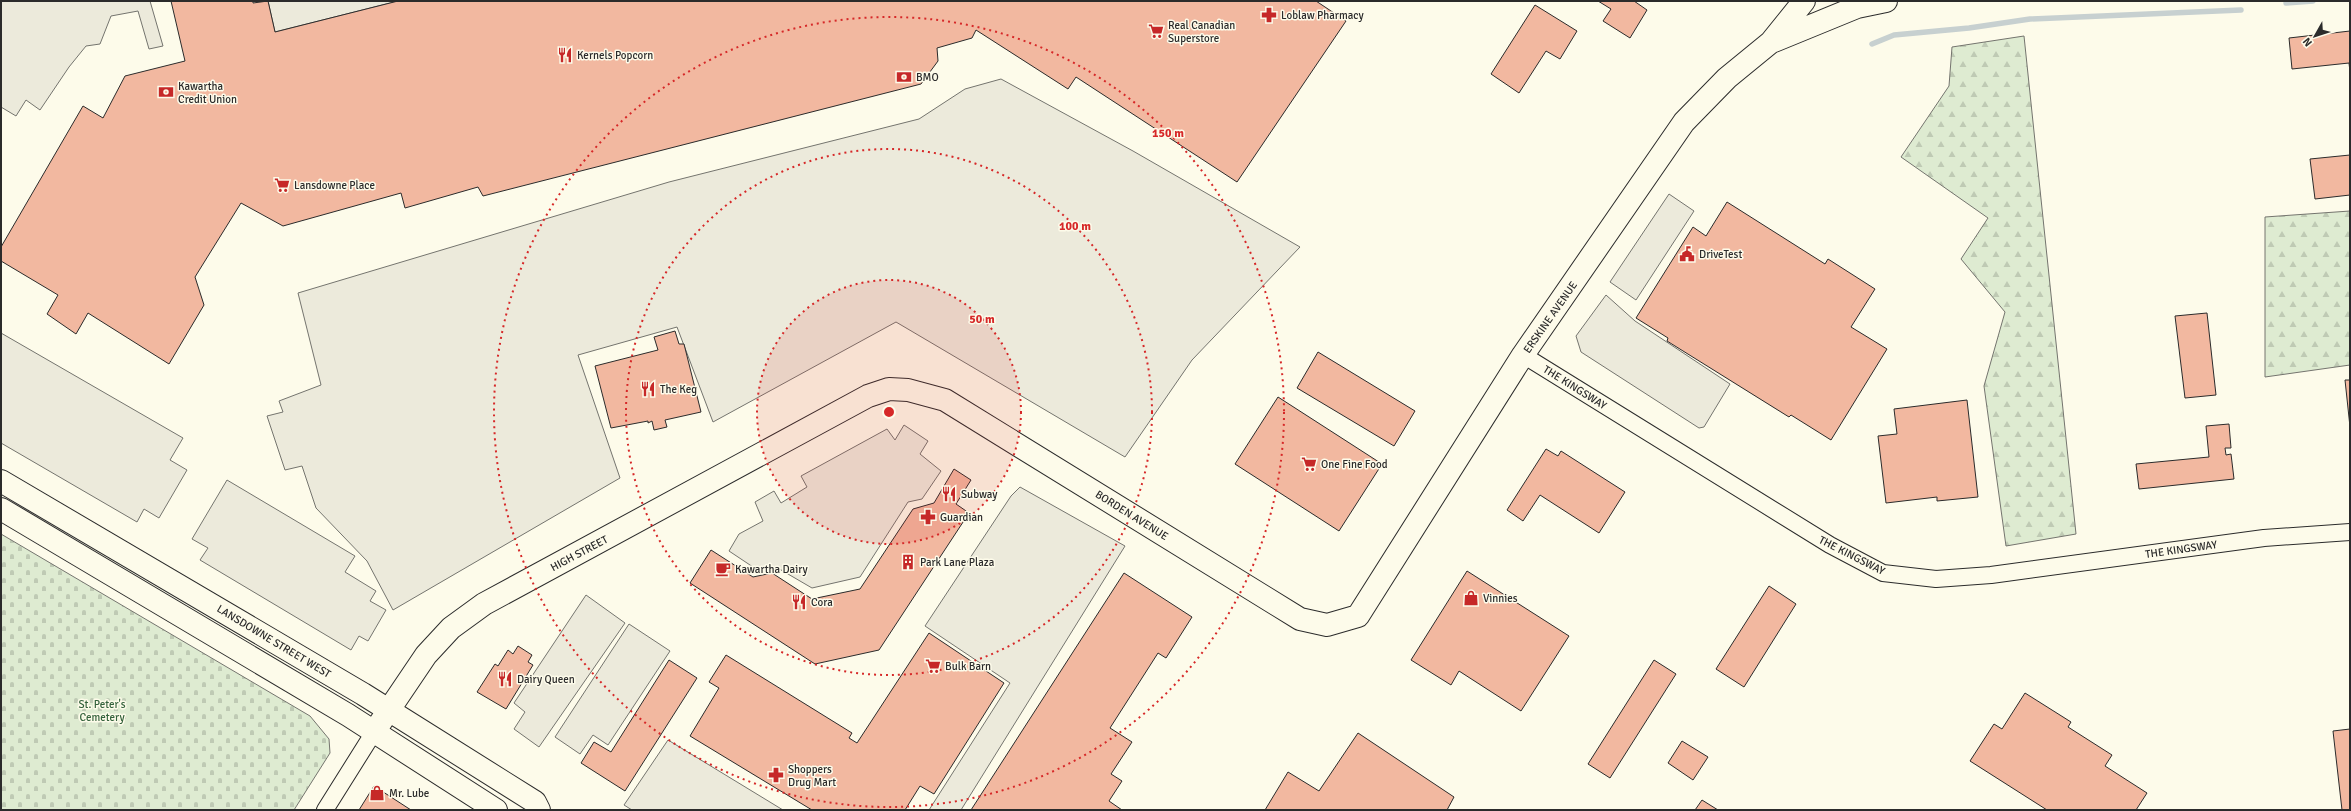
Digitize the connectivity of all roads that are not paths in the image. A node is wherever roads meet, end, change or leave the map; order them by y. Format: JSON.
{"nodes":[{"id":1,"x":1804,"y":1,"type":"edge"},
{"id":2,"x":1886,"y":1,"type":"edge"},
{"id":3,"x":1856,"y":4,"type":"edge"},
{"id":4,"x":1771,"y":42,"type":"junction"},
{"id":5,"x":1523,"y":355,"type":"junction"},
{"id":6,"x":908,"y":390,"type":"joint"},
{"id":7,"x":1,"y":481,"type":"edge"},
{"id":8,"x":1,"y":509,"type":"edge"},
{"id":9,"x":2350,"y":532,"type":"edge"},
{"id":10,"x":1358,"y":616,"type":"joint"},
{"id":11,"x":390,"y":711,"type":"junction"},
{"id":12,"x":374,"y":732,"type":"junction"},
{"id":13,"x":325,"y":810,"type":"edge"},
{"id":14,"x":496,"y":810,"type":"edge"},
{"id":15,"x":539,"y":810,"type":"edge"}],
"edges":[{"from":1,"to":4,"type":"street"},
{"from":2,"to":3,"type":"street"},
{"from":3,"to":4,"type":"street"},
{"from":4,"to":5,"type":"street","name":"ERSKINE AVENUE"},
{"from":5,"to":9,"type":"street","name":"THE KINGSWAY"},
{"from":5,"to":10,"type":"street","name":"ERSKINE AVENUE"},
{"from":6,"to":10,"type":"street","name":"BORDEN AVENUE"},
{"from":6,"to":11,"type":"street","name":"HIGH STREET"},
{"from":7,"to":11,"type":"street","name":"LANSDOWNE STREET WEST"},
{"from":8,"to":12,"type":"street"},
{"from":11,"to":12,"type":"street","name":"HIGH STREET"},
{"from":11,"to":15,"type":"street","name":"LANSDOWNE STREET WEST"},
{"from":12,"to":13,"type":"street","name":"HIGH STREET"},
{"from":12,"to":14,"type":"street"}]}
